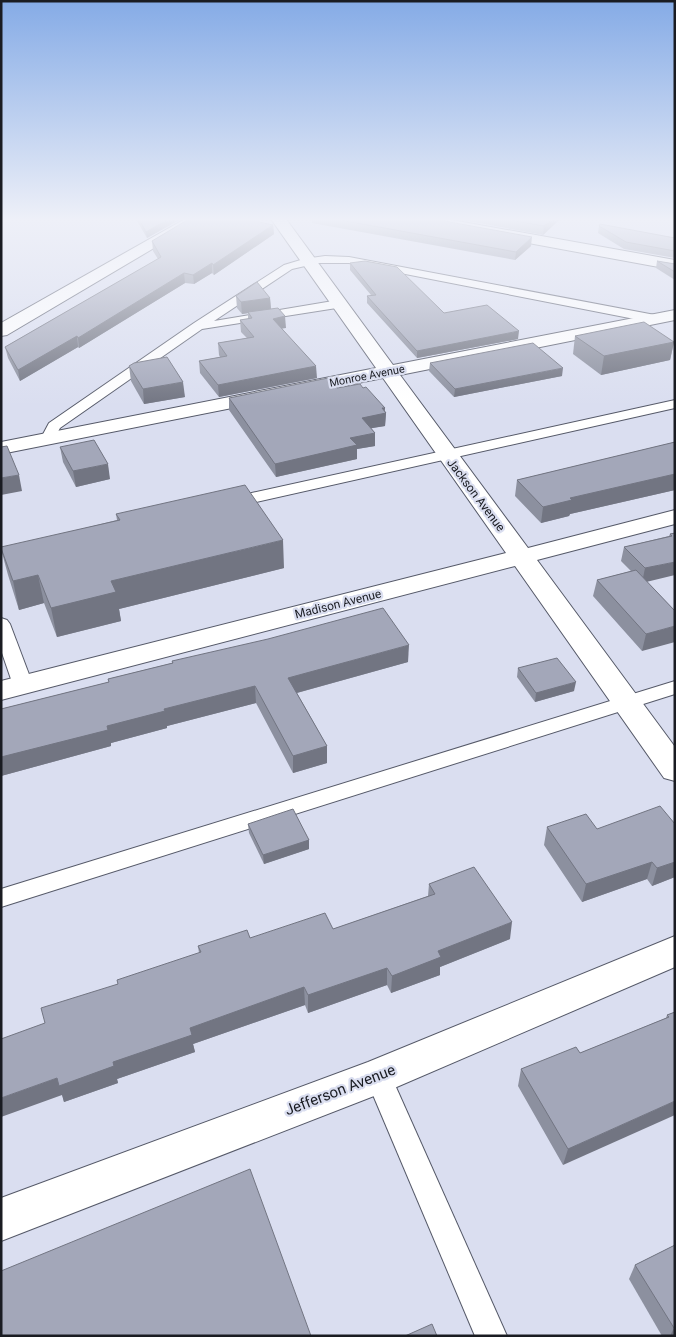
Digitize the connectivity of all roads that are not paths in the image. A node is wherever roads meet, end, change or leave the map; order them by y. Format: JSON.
{"nodes":[{"id":1,"x":87,"y":281,"type":"edge"},
{"id":2,"x":266,"y":281,"type":"edge"},
{"id":3,"x":324,"y":281,"type":"edge"},
{"id":4,"x":458,"y":281,"type":"edge"},
{"id":5,"x":340,"y":304,"type":"junction"},
{"id":6,"x":675,"y":315,"type":"edge"},
{"id":7,"x":655,"y":320,"type":"junction"},
{"id":8,"x":198,"y":326,"type":"junction"},
{"id":9,"x":1,"y":331,"type":"edge"},
{"id":10,"x":390,"y":372,"type":"junction"},
{"id":11,"x":675,"y":404,"type":"edge"},
{"id":12,"x":48,"y":438,"type":"junction"},
{"id":13,"x":1,"y":448,"type":"edge"},
{"id":14,"x":446,"y":454,"type":"junction"},
{"id":15,"x":217,"y":506,"type":"edge"},
{"id":16,"x":675,"y":517,"type":"edge"},
{"id":17,"x":522,"y":557,"type":"junction"},
{"id":18,"x":1,"y":624,"type":"edge"},
{"id":19,"x":675,"y":687,"type":"edge"},
{"id":20,"x":12,"y":688,"type":"edge"},
{"id":21,"x":627,"y":702,"type":"junction"},
{"id":22,"x":675,"y":770,"type":"edge"},
{"id":23,"x":1,"y":898,"type":"edge"},
{"id":24,"x":675,"y":951,"type":"edge"},
{"id":25,"x":378,"y":1076,"type":"junction"},
{"id":26,"x":1,"y":1220,"type":"edge"},
{"id":27,"x":491,"y":1336,"type":"edge"}],
"edges":[{"from":1,"to":9,"type":"street"},
{"from":2,"to":8,"type":"lane"},
{"from":3,"to":5,"type":"street","name":"Jackson Avenue"},
{"from":4,"to":7,"type":"lane"},
{"from":5,"to":8,"type":"lane"},
{"from":5,"to":10,"type":"street","name":"Jackson Avenue"},
{"from":6,"to":7,"type":"street","name":"Monroe Avenue"},
{"from":7,"to":10,"type":"street","name":"Monroe Avenue"},
{"from":8,"to":12,"type":"lane"},
{"from":10,"to":12,"type":"street","name":"Monroe Avenue"},
{"from":10,"to":14,"type":"street","name":"Jackson Avenue"},
{"from":11,"to":14,"type":"lane"},
{"from":12,"to":13,"type":"street","name":"Monroe Avenue"},
{"from":14,"to":15,"type":"lane"},
{"from":14,"to":17,"type":"street","name":"Jackson Avenue"},
{"from":16,"to":17,"type":"street","name":"Madison Avenue"},
{"from":17,"to":20,"type":"street","name":"Madison Avenue"},
{"from":17,"to":21,"type":"street","name":"Jackson Avenue"},
{"from":18,"to":20,"type":"lane"},
{"from":19,"to":21,"type":"lane"},
{"from":21,"to":22,"type":"street","name":"Jackson Avenue"},
{"from":21,"to":23,"type":"lane"},
{"from":24,"to":25,"type":"street","name":"Jefferson Avenue"},
{"from":25,"to":26,"type":"street","name":"Jefferson Avenue"},
{"from":25,"to":27,"type":"lane"}]}
